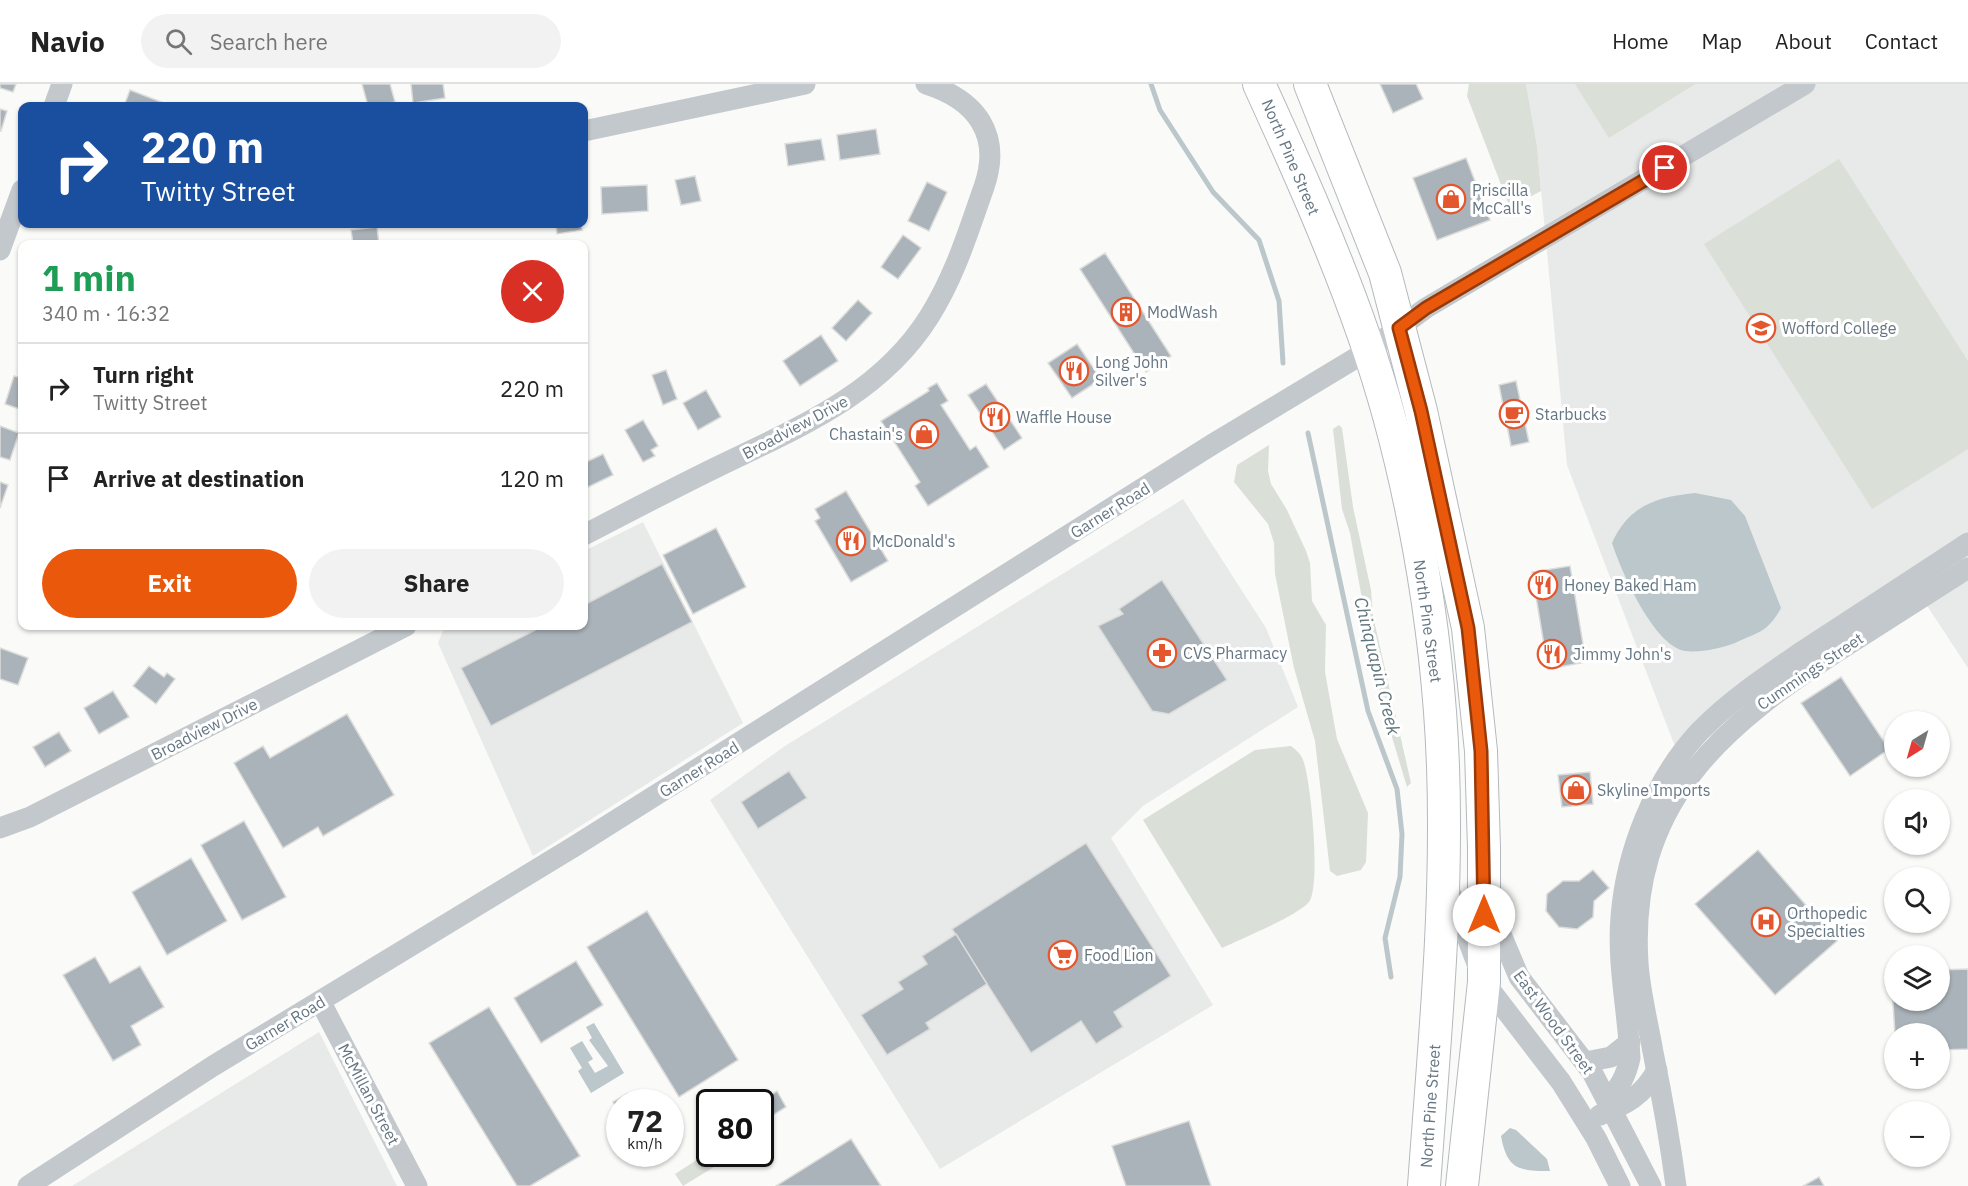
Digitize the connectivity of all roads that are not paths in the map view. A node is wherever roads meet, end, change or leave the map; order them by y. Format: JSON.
{"nodes":[{"id":1,"x":62,"y":84,"type":"edge"},
{"id":2,"x":805,"y":84,"type":"edge"},
{"id":3,"x":926,"y":84,"type":"edge"},
{"id":4,"x":1259,"y":84,"type":"edge"},
{"id":5,"x":1310,"y":84,"type":"edge"},
{"id":6,"x":1805,"y":84,"type":"edge"},
{"id":7,"x":55,"y":102,"type":"edge"},
{"id":8,"x":588,"y":130,"type":"edge"},
{"id":9,"x":18,"y":201,"type":"edge"},
{"id":10,"x":0,"y":250,"type":"edge"},
{"id":11,"x":1399,"y":328,"type":"junction"},
{"id":12,"x":1369,"y":350,"type":"junction"},
{"id":13,"x":588,"y":533,"type":"edge"},
{"id":14,"x":1968,"y":543,"type":"edge"},
{"id":15,"x":1968,"y":568,"type":"edge"},
{"id":16,"x":398,"y":630,"type":"edge"},
{"id":17,"x":0,"y":828,"type":"edge"},
{"id":18,"x":1484,"y":848,"type":"junction"},
{"id":19,"x":1445,"y":878,"type":"junction"},
{"id":20,"x":1484,"y":982,"type":"junction"},
{"id":21,"x":320,"y":1002,"type":"junction"},
{"id":22,"x":1630,"y":1042,"type":"junction"},
{"id":23,"x":1586,"y":1062,"type":"junction"},
{"id":24,"x":1657,"y":1070,"type":"junction"},
{"id":25,"x":1609,"y":1105,"type":"junction"},
{"id":26,"x":1586,"y":1122,"type":"junction"},
{"id":27,"x":1641,"y":1166,"type":"junction"},
{"id":28,"x":1676,"y":1182,"type":"edge"},
{"id":29,"x":28,"y":1186,"type":"edge"},
{"id":30,"x":417,"y":1186,"type":"edge"},
{"id":31,"x":1424,"y":1186,"type":"edge"},
{"id":32,"x":1462,"y":1186,"type":"edge"},
{"id":33,"x":1620,"y":1186,"type":"edge"},
{"id":34,"x":1651,"y":1186,"type":"edge"}],
"edges":[{"from":1,"to":7,"type":"street"},
{"from":2,"to":8,"type":"street"},
{"from":3,"to":13,"type":"street","name":"Broadview Drive"},
{"from":4,"to":12,"type":"highway","name":"North Pine Street"},
{"from":5,"to":11,"type":"highway","name":"North Pine Street"},
{"from":6,"to":11,"type":"street","name":"Garner Road"},
{"from":9,"to":10,"type":"street"},
{"from":11,"to":12,"type":"street","name":"Garner Road"},
{"from":11,"to":18,"type":"highway","name":"North Pine Street"},
{"from":12,"to":19,"type":"highway","name":"North Pine Street"},
{"from":12,"to":21,"type":"street","name":"Garner Road"},
{"from":14,"to":22,"type":"street","name":"Cummings Street"},
{"from":15,"to":24,"type":"street","name":"Cummings Street"},
{"from":16,"to":17,"type":"street","name":"Broadview Drive"},
{"from":18,"to":20,"type":"highway","name":"North Pine Street"},
{"from":18,"to":23,"type":"street","name":"East Wood Street"},
{"from":19,"to":20,"type":"street","name":"East Wood Street"},
{"from":19,"to":31,"type":"highway","name":"North Pine Street"},
{"from":20,"to":26,"type":"street","name":"East Wood Street"},
{"from":20,"to":32,"type":"highway","name":"North Pine Street"},
{"from":21,"to":29,"type":"street","name":"Garner Road"},
{"from":21,"to":30,"type":"street","name":"McMillan Street"},
{"from":22,"to":23,"type":"street"},
{"from":22,"to":25,"type":"street","name":"Cummings Street"},
{"from":23,"to":25,"type":"street","name":"East Wood Street"},
{"from":24,"to":25,"type":"street"},
{"from":24,"to":28,"type":"street","name":"Cummings Street"},
{"from":25,"to":26,"type":"street"},
{"from":25,"to":27,"type":"street","name":"East Wood Street"},
{"from":26,"to":33,"type":"street","name":"East Wood Street"},
{"from":27,"to":28,"type":"street"},
{"from":27,"to":34,"type":"street","name":"East Wood Street"}]}
